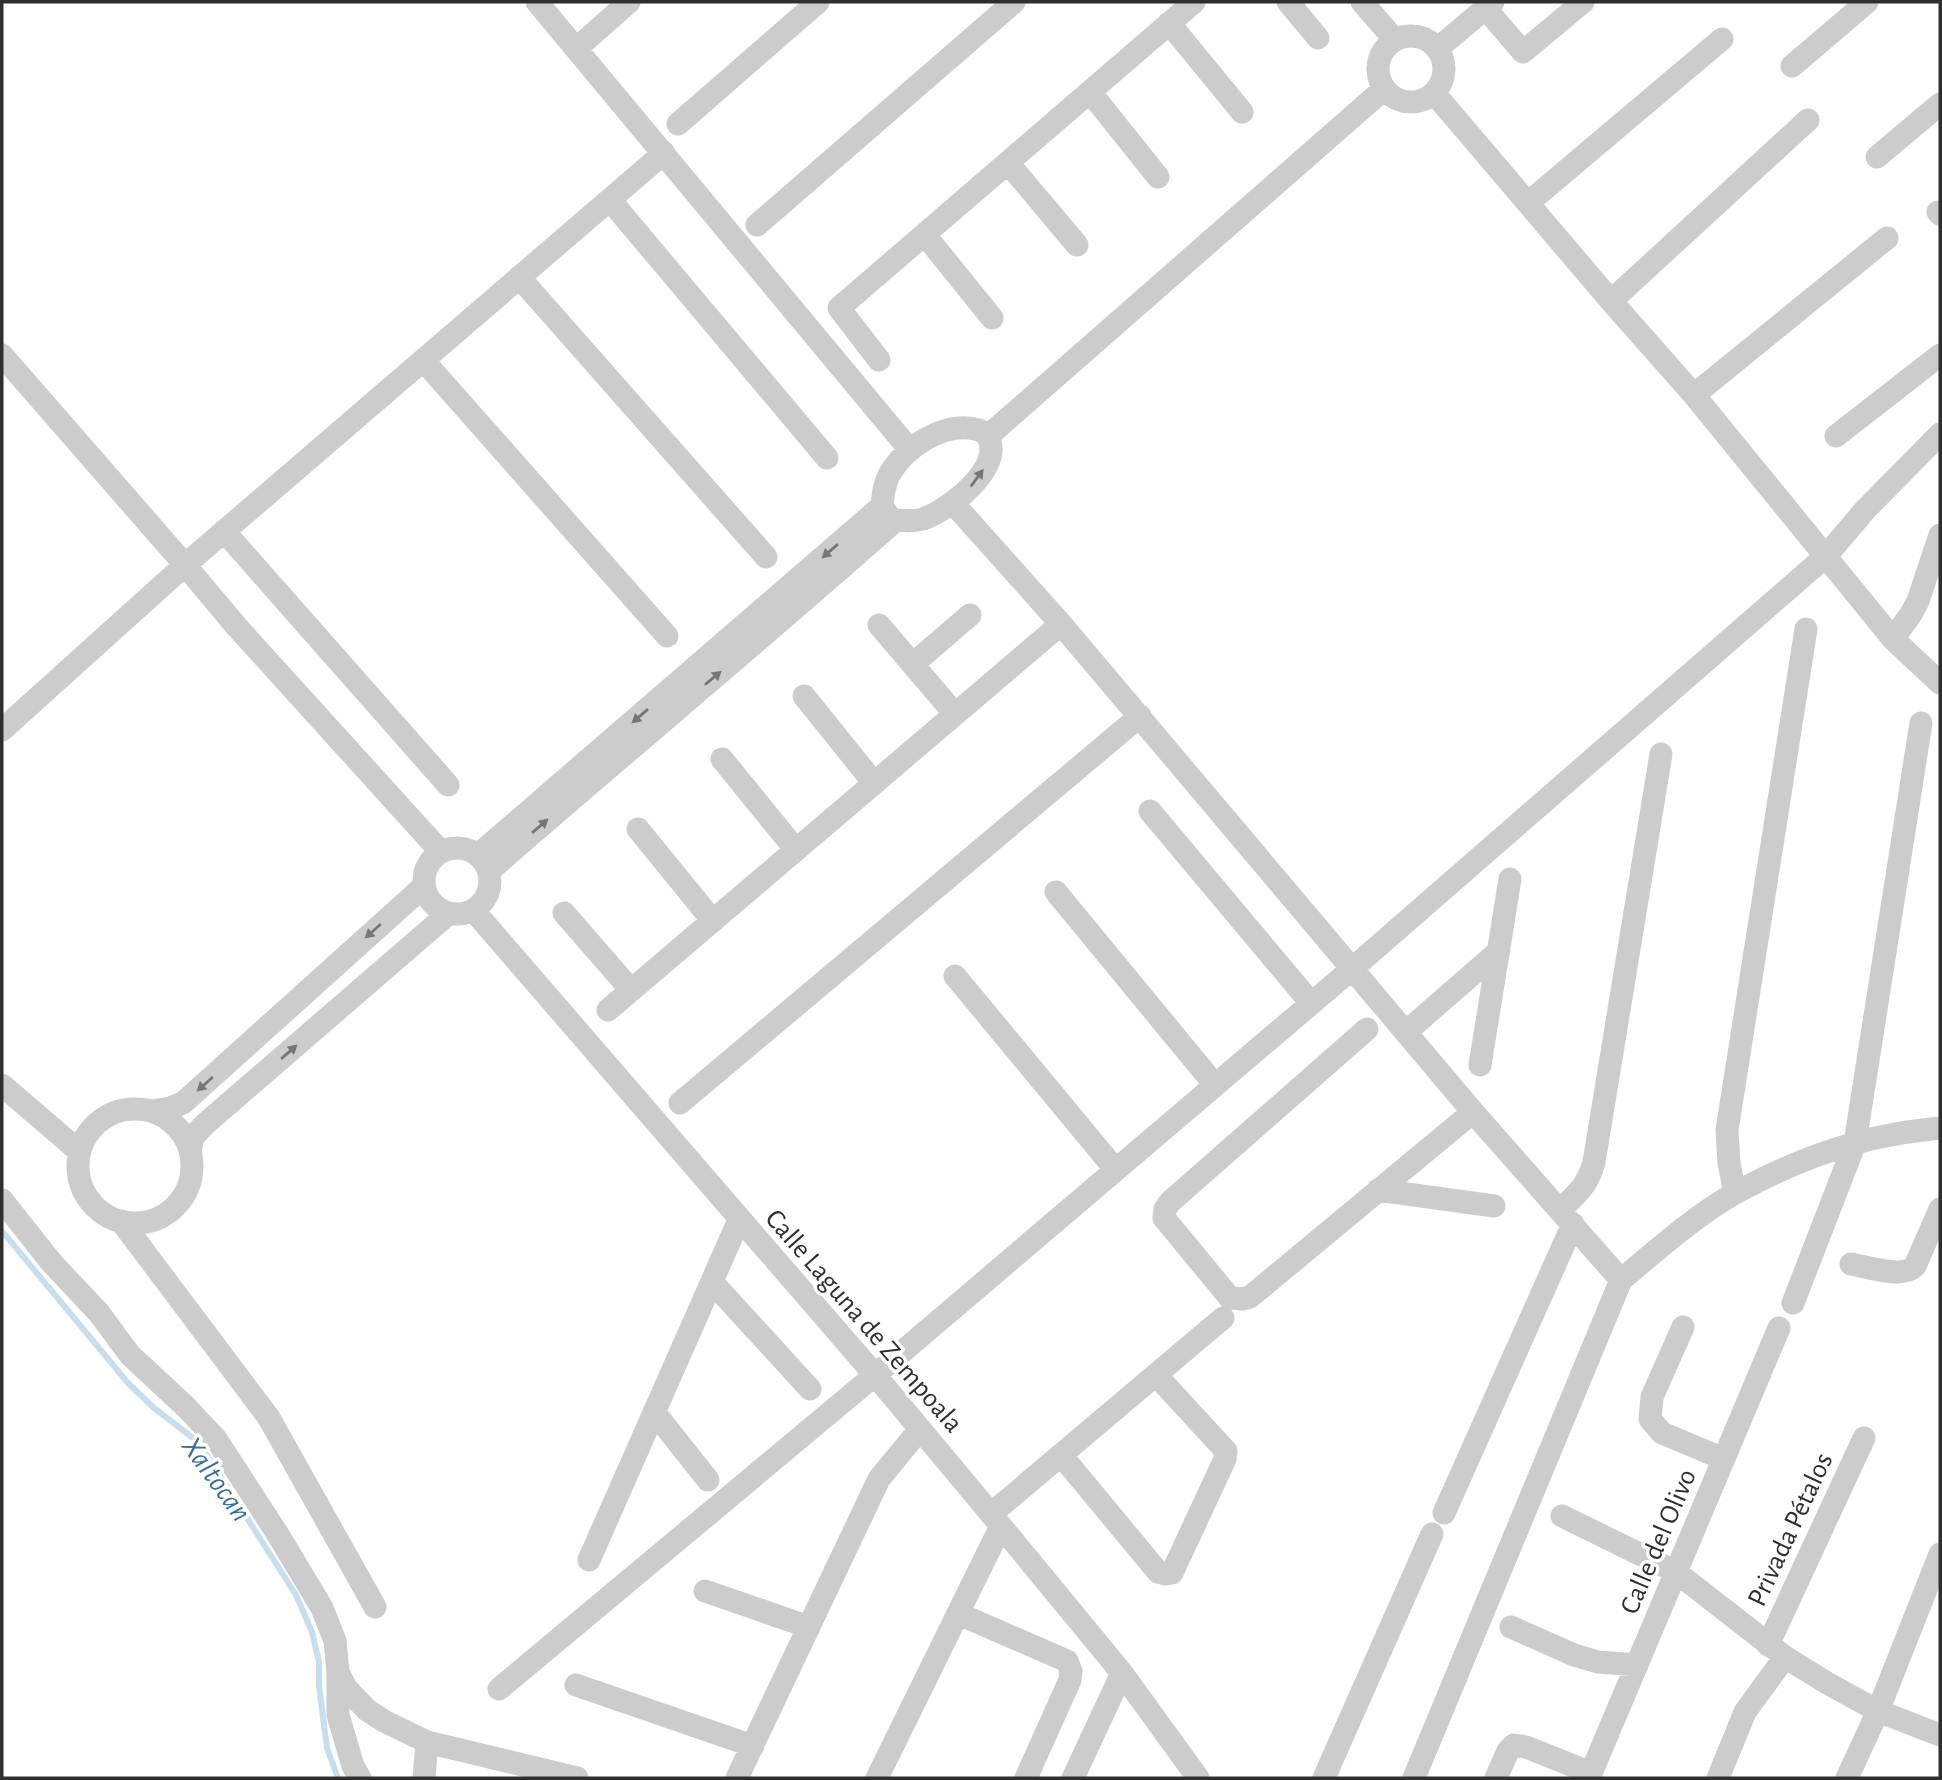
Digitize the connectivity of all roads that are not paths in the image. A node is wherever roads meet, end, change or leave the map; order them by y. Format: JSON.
{"nodes":[{"id":1,"x":537,"y":2,"type":"edge"},
{"id":2,"x":629,"y":2,"type":"edge"},
{"id":3,"x":818,"y":2,"type":"edge"},
{"id":4,"x":1014,"y":2,"type":"edge"},
{"id":5,"x":1194,"y":2,"type":"edge"},
{"id":6,"x":1288,"y":2,"type":"edge"},
{"id":7,"x":1362,"y":2,"type":"edge"},
{"id":8,"x":1583,"y":2,"type":"edge"},
{"id":9,"x":1867,"y":2,"type":"edge"},
{"id":10,"x":1489,"y":5,"type":"edge"},
{"id":11,"x":1170,"y":23,"type":"junction"},
{"id":12,"x":1318,"y":38,"type":"dead end"},
{"id":13,"x":1722,"y":39,"type":"dead end"},
{"id":14,"x":1395,"y":40,"type":"junction"},
{"id":15,"x":576,"y":48,"type":"junction"},
{"id":16,"x":1437,"y":49,"type":"junction"},
{"id":17,"x":1791,"y":66,"type":"dead end"},
{"id":18,"x":1384,"y":89,"type":"junction"},
{"id":19,"x":1090,"y":92,"type":"junction"},
{"id":20,"x":1434,"y":93,"type":"junction"},
{"id":21,"x":1940,"y":104,"type":"edge"},
{"id":22,"x":1242,"y":112,"type":"dead end"},
{"id":23,"x":1808,"y":120,"type":"dead end"},
{"id":24,"x":678,"y":124,"type":"dead end"},
{"id":25,"x":664,"y":153,"type":"junction"},
{"id":26,"x":1877,"y":157,"type":"dead end"},
{"id":27,"x":1008,"y":163,"type":"junction"},
{"id":28,"x":1158,"y":177,"type":"dead end"},
{"id":29,"x":610,"y":200,"type":"junction"},
{"id":30,"x":1528,"y":203,"type":"junction"},
{"id":31,"x":757,"y":225,"type":"dead end"},
{"id":32,"x":925,"y":235,"type":"junction"},
{"id":33,"x":1887,"y":238,"type":"dead end"},
{"id":34,"x":1077,"y":245,"type":"dead end"},
{"id":35,"x":519,"y":277,"type":"junction"},
{"id":36,"x":1611,"y":301,"type":"junction"},
{"id":37,"x":992,"y":318,"type":"dead end"},
{"id":38,"x":2,"y":355,"type":"edge"},
{"id":39,"x":1940,"y":355,"type":"edge"},
{"id":40,"x":423,"y":360,"type":"junction"},
{"id":41,"x":879,"y":360,"type":"dead end"},
{"id":42,"x":1694,"y":395,"type":"junction"},
{"id":43,"x":1940,"y":434,"type":"edge"},
{"id":44,"x":988,"y":436,"type":"junction"},
{"id":45,"x":1836,"y":436,"type":"dead end"},
{"id":46,"x":910,"y":450,"type":"junction"},
{"id":47,"x":827,"y":458,"type":"dead end"},
{"id":48,"x":953,"y":503,"type":"junction"},
{"id":49,"x":889,"y":513,"type":"junction"},
{"id":50,"x":224,"y":531,"type":"junction"},
{"id":51,"x":1940,"y":535,"type":"edge"},
{"id":52,"x":1826,"y":556,"type":"junction"},
{"id":53,"x":766,"y":557,"type":"dead end"},
{"id":54,"x":185,"y":565,"type":"junction"},
{"id":55,"x":970,"y":615,"type":"dead end"},
{"id":56,"x":1061,"y":624,"type":"junction"},
{"id":57,"x":879,"y":625,"type":"dead end"},
{"id":58,"x":1806,"y":629,"type":"dead end"},
{"id":59,"x":667,"y":636,"type":"dead end"},
{"id":60,"x":1893,"y":639,"type":"junction"},
{"id":61,"x":913,"y":664,"type":"junction"},
{"id":62,"x":1940,"y":683,"type":"edge"},
{"id":63,"x":804,"y":696,"type":"dead end"},
{"id":64,"x":955,"y":714,"type":"junction"},
{"id":65,"x":1140,"y":716,"type":"junction"},
{"id":66,"x":1921,"y":723,"type":"dead end"},
{"id":67,"x":2,"y":730,"type":"edge"},
{"id":68,"x":1661,"y":754,"type":"dead end"},
{"id":69,"x":722,"y":759,"type":"dead end"},
{"id":70,"x":874,"y":783,"type":"junction"},
{"id":71,"x":448,"y":785,"type":"dead end"},
{"id":72,"x":1150,"y":811,"type":"dead end"},
{"id":73,"x":638,"y":829,"type":"dead end"},
{"id":74,"x":796,"y":850,"type":"junction"},
{"id":75,"x":441,"y":852,"type":"junction"},
{"id":76,"x":484,"y":863,"type":"junction"},
{"id":77,"x":1510,"y":879,"type":"dead end"},
{"id":78,"x":424,"y":886,"type":"junction"},
{"id":79,"x":1056,"y":892,"type":"dead end"},
{"id":80,"x":474,"y":911,"type":"junction"},
{"id":81,"x":564,"y":913,"type":"dead end"},
{"id":82,"x":448,"y":914,"type":"junction"},
{"id":83,"x":713,"y":921,"type":"junction"},
{"id":84,"x":1499,"y":951,"type":"junction"},
{"id":85,"x":1353,"y":968,"type":"junction"},
{"id":86,"x":955,"y":976,"type":"dead end"},
{"id":87,"x":631,"y":990,"type":"junction"},
{"id":88,"x":1311,"y":1003,"type":"junction"},
{"id":89,"x":608,"y":1010,"type":"dead end"},
{"id":90,"x":1367,"y":1029,"type":"dead end"},
{"id":91,"x":1406,"y":1032,"type":"junction"},
{"id":92,"x":1480,"y":1065,"type":"dead end"},
{"id":93,"x":2,"y":1085,"type":"edge"},
{"id":94,"x":1215,"y":1085,"type":"junction"},
{"id":95,"x":680,"y":1103,"type":"dead end"},
{"id":96,"x":152,"y":1111,"type":"junction"},
{"id":97,"x":1473,"y":1112,"type":"junction"},
{"id":98,"x":1940,"y":1128,"type":"edge"},
{"id":99,"x":1855,"y":1143,"type":"junction"},
{"id":100,"x":190,"y":1151,"type":"junction"},
{"id":101,"x":80,"y":1152,"type":"junction"},
{"id":102,"x":1115,"y":1170,"type":"junction"},
{"id":103,"x":1378,"y":1190,"type":"junction"},
{"id":104,"x":1735,"y":1193,"type":"junction"},
{"id":105,"x":2,"y":1200,"type":"edge"},
{"id":106,"x":1494,"y":1206,"type":"dead end"},
{"id":107,"x":1940,"y":1209,"type":"edge"},
{"id":108,"x":1567,"y":1217,"type":"junction"},
{"id":109,"x":739,"y":1220,"type":"junction"},
{"id":110,"x":121,"y":1221,"type":"junction"},
{"id":111,"x":1851,"y":1264,"type":"dead end"},
{"id":112,"x":1621,"y":1280,"type":"junction"},
{"id":113,"x":712,"y":1282,"type":"junction"},
{"id":114,"x":1793,"y":1303,"type":"dead end"},
{"id":115,"x":1223,"y":1318,"type":"dead end"},
{"id":116,"x":1683,"y":1327,"type":"dead end"},
{"id":117,"x":1779,"y":1328,"type":"dead end"},
{"id":118,"x":875,"y":1375,"type":"junction"},
{"id":119,"x":1157,"y":1375,"type":"junction"},
{"id":120,"x":810,"y":1389,"type":"dead end"},
{"id":121,"x":654,"y":1412,"type":"junction"},
{"id":122,"x":920,"y":1429,"type":"junction"},
{"id":123,"x":1864,"y":1438,"type":"dead end"},
{"id":124,"x":1061,"y":1455,"type":"junction"},
{"id":125,"x":1724,"y":1459,"type":"junction"},
{"id":126,"x":708,"y":1480,"type":"dead end"},
{"id":127,"x":1444,"y":1513,"type":"dead end"},
{"id":128,"x":1562,"y":1516,"type":"dead end"},
{"id":129,"x":996,"y":1520,"type":"junction"},
{"id":130,"x":1432,"y":1534,"type":"dead end"},
{"id":131,"x":1940,"y":1554,"type":"edge"},
{"id":132,"x":589,"y":1560,"type":"dead end"},
{"id":133,"x":1676,"y":1572,"type":"junction"},
{"id":134,"x":705,"y":1591,"type":"dead end"},
{"id":135,"x":375,"y":1606,"type":"dead end"},
{"id":136,"x":958,"y":1614,"type":"junction"},
{"id":137,"x":809,"y":1627,"type":"junction"},
{"id":138,"x":1511,"y":1627,"type":"dead end"},
{"id":139,"x":1776,"y":1651,"type":"junction"},
{"id":140,"x":1637,"y":1665,"type":"junction"},
{"id":141,"x":338,"y":1672,"type":"junction"},
{"id":142,"x":1122,"y":1674,"type":"junction"},
{"id":143,"x":576,"y":1685,"type":"dead end"},
{"id":144,"x":499,"y":1689,"type":"dead end"},
{"id":145,"x":1878,"y":1711,"type":"junction"},
{"id":146,"x":1940,"y":1735,"type":"edge"},
{"id":147,"x":427,"y":1742,"type":"junction"},
{"id":148,"x":752,"y":1746,"type":"junction"},
{"id":149,"x":1590,"y":1776,"type":"edge"},
{"id":150,"x":360,"y":1778,"type":"edge"},
{"id":151,"x":424,"y":1778,"type":"edge"},
{"id":152,"x":577,"y":1778,"type":"edge"},
{"id":153,"x":737,"y":1778,"type":"edge"},
{"id":154,"x":877,"y":1778,"type":"edge"},
{"id":155,"x":1026,"y":1778,"type":"edge"},
{"id":156,"x":1073,"y":1778,"type":"edge"},
{"id":157,"x":1198,"y":1778,"type":"edge"},
{"id":158,"x":1324,"y":1778,"type":"edge"},
{"id":159,"x":1414,"y":1778,"type":"edge"},
{"id":160,"x":1496,"y":1778,"type":"edge"},
{"id":161,"x":1718,"y":1778,"type":"edge"},
{"id":162,"x":1847,"y":1778,"type":"edge"}],
"edges":[{"from":1,"to":15,"type":"street"},
{"from":2,"to":15,"type":"street"},
{"from":3,"to":24,"type":"street"},
{"from":4,"to":31,"type":"street"},
{"from":5,"to":11,"type":"street"},
{"from":6,"to":12,"type":"street"},
{"from":7,"to":14,"type":"street"},
{"from":8,"to":10,"type":"street"},
{"from":9,"to":17,"type":"street"},
{"from":10,"to":16,"type":"street"},
{"from":11,"to":19,"type":"street"},
{"from":11,"to":22,"type":"street"},
{"from":13,"to":30,"type":"street"},
{"from":14,"to":16,"type":"street"},
{"from":14,"to":18,"type":"street"},
{"from":15,"to":25,"type":"street"},
{"from":16,"to":20,"type":"street"},
{"from":18,"to":20,"type":"street"},
{"from":18,"to":44,"type":"street"},
{"from":19,"to":27,"type":"street"},
{"from":19,"to":28,"type":"street"},
{"from":20,"to":30,"type":"street"},
{"from":21,"to":26,"type":"street"},
{"from":23,"to":36,"type":"street"},
{"from":25,"to":29,"type":"street"},
{"from":25,"to":46,"type":"street"},
{"from":27,"to":32,"type":"street"},
{"from":27,"to":34,"type":"street"},
{"from":29,"to":35,"type":"street"},
{"from":29,"to":47,"type":"street"},
{"from":30,"to":36,"type":"street"},
{"from":32,"to":37,"type":"street"},
{"from":32,"to":41,"type":"street"},
{"from":33,"to":42,"type":"street"},
{"from":35,"to":40,"type":"street"},
{"from":35,"to":53,"type":"street"},
{"from":36,"to":42,"type":"street"},
{"from":38,"to":54,"type":"street"},
{"from":39,"to":45,"type":"street"},
{"from":40,"to":50,"type":"street"},
{"from":40,"to":59,"type":"street"},
{"from":42,"to":52,"type":"street"},
{"from":43,"to":52,"type":"street"},
{"from":44,"to":46,"type":"street"},
{"from":48,"to":44,"type":"street","one_way":true},
{"from":46,"to":49,"type":"street"},
{"from":48,"to":49,"type":"street"},
{"from":48,"to":56,"type":"street"},
{"from":49,"to":76,"type":"street"},
{"from":50,"to":54,"type":"street"},
{"from":50,"to":71,"type":"street"},
{"from":51,"to":60,"type":"street"},
{"from":52,"to":60,"type":"street"},
{"from":52,"to":85,"type":"street"},
{"from":54,"to":67,"type":"street"},
{"from":54,"to":75,"type":"street"},
{"from":55,"to":61,"type":"street"},
{"from":56,"to":64,"type":"street"},
{"from":56,"to":65,"type":"street"},
{"from":57,"to":61,"type":"street"},
{"from":58,"to":104,"type":"street"},
{"from":60,"to":62,"type":"street"},
{"from":61,"to":64,"type":"street"},
{"from":63,"to":70,"type":"street"},
{"from":64,"to":70,"type":"street"},
{"from":65,"to":85,"type":"street"},
{"from":65,"to":95,"type":"street"},
{"from":66,"to":99,"type":"street"},
{"from":68,"to":108,"type":"street"},
{"from":69,"to":74,"type":"street"},
{"from":70,"to":74,"type":"street"},
{"from":72,"to":88,"type":"street"},
{"from":73,"to":83,"type":"street"},
{"from":74,"to":83,"type":"street"},
{"from":75,"to":76,"type":"street"},
{"from":75,"to":78,"type":"street"},
{"from":76,"to":80,"type":"street"},
{"from":77,"to":84,"type":"street"},
{"from":78,"to":82,"type":"street"},
{"from":78,"to":96,"type":"street","one_way":true},
{"from":79,"to":94,"type":"street"},
{"from":80,"to":82,"type":"street"},
{"from":80,"to":109,"type":"street","name":"Calle Laguna de Zempoala"},
{"from":81,"to":87,"type":"street"},
{"from":100,"to":82,"type":"street","one_way":true},
{"from":83,"to":87,"type":"street"},
{"from":84,"to":91,"type":"street"},
{"from":84,"to":92,"type":"street"},
{"from":85,"to":88,"type":"street"},
{"from":85,"to":91,"type":"street"},
{"from":86,"to":102,"type":"street"},
{"from":87,"to":89,"type":"street"},
{"from":88,"to":94,"type":"street"},
{"from":90,"to":103,"type":"street"},
{"from":91,"to":97,"type":"street"},
{"from":93,"to":101,"type":"street"},
{"from":94,"to":102,"type":"street"},
{"from":96,"to":100,"type":"street"},
{"from":96,"to":101,"type":"street"},
{"from":97,"to":103,"type":"street"},
{"from":97,"to":108,"type":"street"},
{"from":98,"to":99,"type":"street"},
{"from":99,"to":104,"type":"street"},
{"from":99,"to":114,"type":"street"},
{"from":100,"to":110,"type":"street"},
{"from":101,"to":110,"type":"street"},
{"from":102,"to":118,"type":"street"},
{"from":103,"to":106,"type":"street"},
{"from":104,"to":112,"type":"street"},
{"from":105,"to":141,"type":"street"},
{"from":107,"to":111,"type":"street"},
{"from":108,"to":112,"type":"street"},
{"from":108,"to":127,"type":"street"},
{"from":109,"to":113,"type":"street"},
{"from":109,"to":118,"type":"street","name":"Calle Laguna de Zempoala"},
{"from":110,"to":135,"type":"street"},
{"from":112,"to":159,"type":"street"},
{"from":113,"to":120,"type":"street"},
{"from":113,"to":121,"type":"street"},
{"from":115,"to":119,"type":"street"},
{"from":116,"to":125,"type":"street"},
{"from":117,"to":125,"type":"street","name":"Calle del Olivo"},
{"from":118,"to":122,"type":"street","name":"Calle Laguna de Zempoala"},
{"from":118,"to":144,"type":"street"},
{"from":119,"to":124,"type":"street"},
{"from":119,"to":124,"type":"street"},
{"from":121,"to":126,"type":"street"},
{"from":121,"to":132,"type":"street"},
{"from":122,"to":129,"type":"street","name":"Calle Laguna de Zempoala"},
{"from":122,"to":137,"type":"street"},
{"from":123,"to":139,"type":"street","name":"Privada Pétalos"},
{"from":124,"to":129,"type":"street"},
{"from":125,"to":133,"type":"street","name":"Calle del Olivo"},
{"from":128,"to":133,"type":"street"},
{"from":129,"to":136,"type":"street"},
{"from":129,"to":142,"type":"street","name":"Calle Laguna de Zempoala"},
{"from":130,"to":158,"type":"street"},
{"from":131,"to":145,"type":"street"},
{"from":133,"to":139,"type":"street"},
{"from":133,"to":140,"type":"street","name":"Calle del Olivo"},
{"from":134,"to":137,"type":"street"},
{"from":136,"to":154,"type":"street"},
{"from":136,"to":155,"type":"street"},
{"from":137,"to":148,"type":"street"},
{"from":138,"to":140,"type":"street"},
{"from":139,"to":145,"type":"street"},
{"from":139,"to":161,"type":"street","name":"Privada Pétalos"},
{"from":140,"to":149,"type":"street","name":"Calle del Olivo"},
{"from":141,"to":147,"type":"street"},
{"from":141,"to":150,"type":"street"},
{"from":142,"to":156,"type":"street"},
{"from":142,"to":157,"type":"street","name":"Calle Laguna de Zempoala"},
{"from":143,"to":148,"type":"street"},
{"from":145,"to":146,"type":"street"},
{"from":145,"to":162,"type":"street"},
{"from":147,"to":151,"type":"street"},
{"from":147,"to":152,"type":"street"},
{"from":148,"to":153,"type":"street"},
{"from":149,"to":160,"type":"street"}]}
